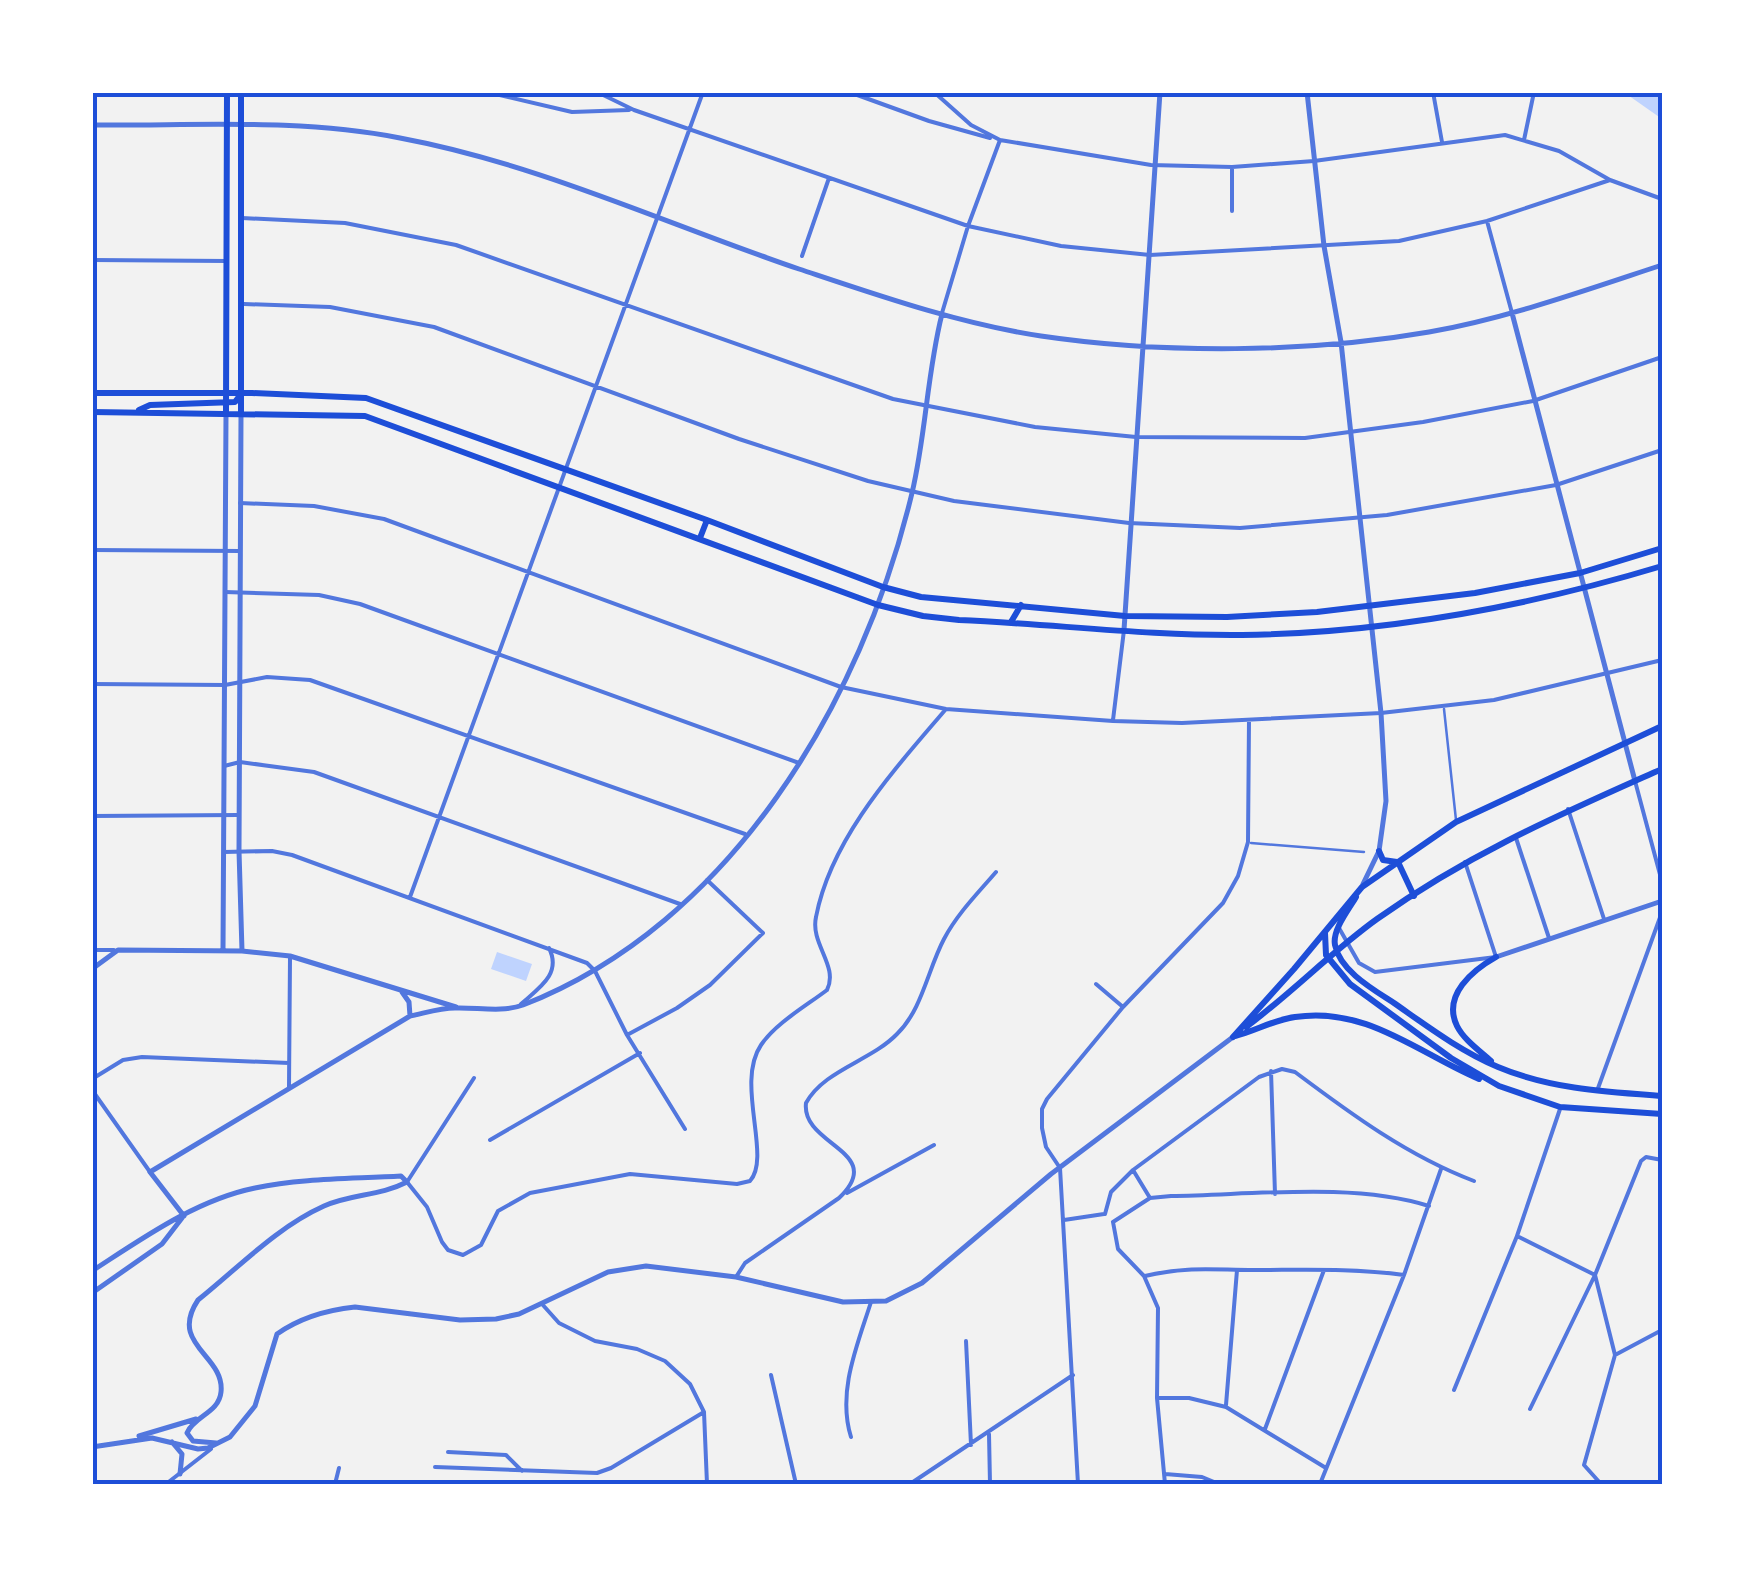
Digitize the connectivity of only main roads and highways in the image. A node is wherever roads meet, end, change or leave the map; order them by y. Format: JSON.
{"nodes":[{"id":1,"x":226,"y":92,"type":"edge"},
{"id":2,"x":241,"y":92,"type":"edge"},
{"id":3,"x":92,"y":393,"type":"edge"},
{"id":4,"x":241,"y":393,"type":"junction"},
{"id":5,"x":226,"y":394,"type":"junction"},
{"id":6,"x":226,"y":408,"type":"junction"},
{"id":7,"x":92,"y":412,"type":"edge"},
{"id":8,"x":242,"y":412,"type":"junction"},
{"id":9,"x":410,"y":414,"type":"junction"},
{"id":10,"x":403,"y":431,"type":"junction"},
{"id":11,"x":708,"y":520,"type":"junction"},
{"id":12,"x":700,"y":538,"type":"junction"},
{"id":13,"x":1662,"y":548,"type":"edge"},
{"id":14,"x":1662,"y":566,"type":"edge"},
{"id":15,"x":1475,"y":593,"type":"junction"},
{"id":16,"x":1021,"y":605,"type":"junction"},
{"id":17,"x":1478,"y":612,"type":"junction"},
{"id":18,"x":1241,"y":616,"type":"junction"},
{"id":19,"x":1011,"y":622,"type":"junction"},
{"id":20,"x":1242,"y":635,"type":"junction"},
{"id":21,"x":1662,"y":726,"type":"edge"},
{"id":22,"x":1662,"y":769,"type":"edge"},
{"id":23,"x":1379,"y":851,"type":"road end"},
{"id":24,"x":1398,"y":862,"type":"junction"},
{"id":25,"x":1362,"y":887,"type":"junction"},
{"id":26,"x":1414,"y":896,"type":"junction"},
{"id":27,"x":1328,"y":926,"type":"junction"},
{"id":28,"x":1323,"y":945,"type":"junction"},
{"id":29,"x":1313,"y":946,"type":"junction"},
{"id":30,"x":1337,"y":950,"type":"junction"},
{"id":31,"x":1496,"y":956,"type":"road end"},
{"id":32,"x":1328,"y":958,"type":"junction"},
{"id":33,"x":1234,"y":1037,"type":"junction"},
{"id":34,"x":1500,"y":1068,"type":"junction"},
{"id":35,"x":1499,"y":1086,"type":"junction"},
{"id":36,"x":1662,"y":1096,"type":"edge"},
{"id":37,"x":1662,"y":1114,"type":"edge"}],
"edges":[{"from":1,"to":5,"type":"main road"},
{"from":2,"to":4,"type":"main road"},
{"from":3,"to":5,"type":"main road"},
{"from":4,"to":5,"type":"main road"},
{"from":4,"to":6,"type":"main road"},
{"from":4,"to":8,"type":"main road"},
{"from":4,"to":9,"type":"main road"},
{"from":5,"to":6,"type":"main road"},
{"from":6,"to":7,"type":"main road"},
{"from":6,"to":8,"type":"main road"},
{"from":8,"to":10,"type":"main road"},
{"from":9,"to":10,"type":"main road"},
{"from":9,"to":11,"type":"main road"},
{"from":10,"to":12,"type":"main road"},
{"from":11,"to":12,"type":"main road"},
{"from":11,"to":16,"type":"main road"},
{"from":12,"to":19,"type":"main road"},
{"from":13,"to":15,"type":"main road"},
{"from":14,"to":17,"type":"main road"},
{"from":15,"to":17,"type":"main road"},
{"from":15,"to":18,"type":"main road"},
{"from":16,"to":18,"type":"main road"},
{"from":16,"to":19,"type":"main road"},
{"from":17,"to":20,"type":"main road"},
{"from":18,"to":20,"type":"main road"},
{"from":19,"to":20,"type":"main road"},
{"from":21,"to":24,"type":"main road"},
{"from":22,"to":26,"type":"main road"},
{"from":23,"to":24,"type":"main road"},
{"from":24,"to":25,"type":"main road"},
{"from":24,"to":26,"type":"main road"},
{"from":25,"to":27,"type":"main road"},
{"from":25,"to":30,"type":"main road"},
{"from":26,"to":30,"type":"main road"},
{"from":27,"to":28,"type":"main road"},
{"from":27,"to":29,"type":"main road"},
{"from":28,"to":29,"type":"main road"},
{"from":28,"to":30,"type":"main road"},
{"from":28,"to":32,"type":"main road"},
{"from":29,"to":33,"type":"main road"},
{"from":30,"to":32,"type":"main road"},
{"from":30,"to":34,"type":"main road"},
{"from":31,"to":34,"type":"main road"},
{"from":32,"to":33,"type":"main road"},
{"from":32,"to":35,"type":"main road"},
{"from":33,"to":35,"type":"main road"},
{"from":34,"to":36,"type":"main road"},
{"from":35,"to":37,"type":"main road"}]}
